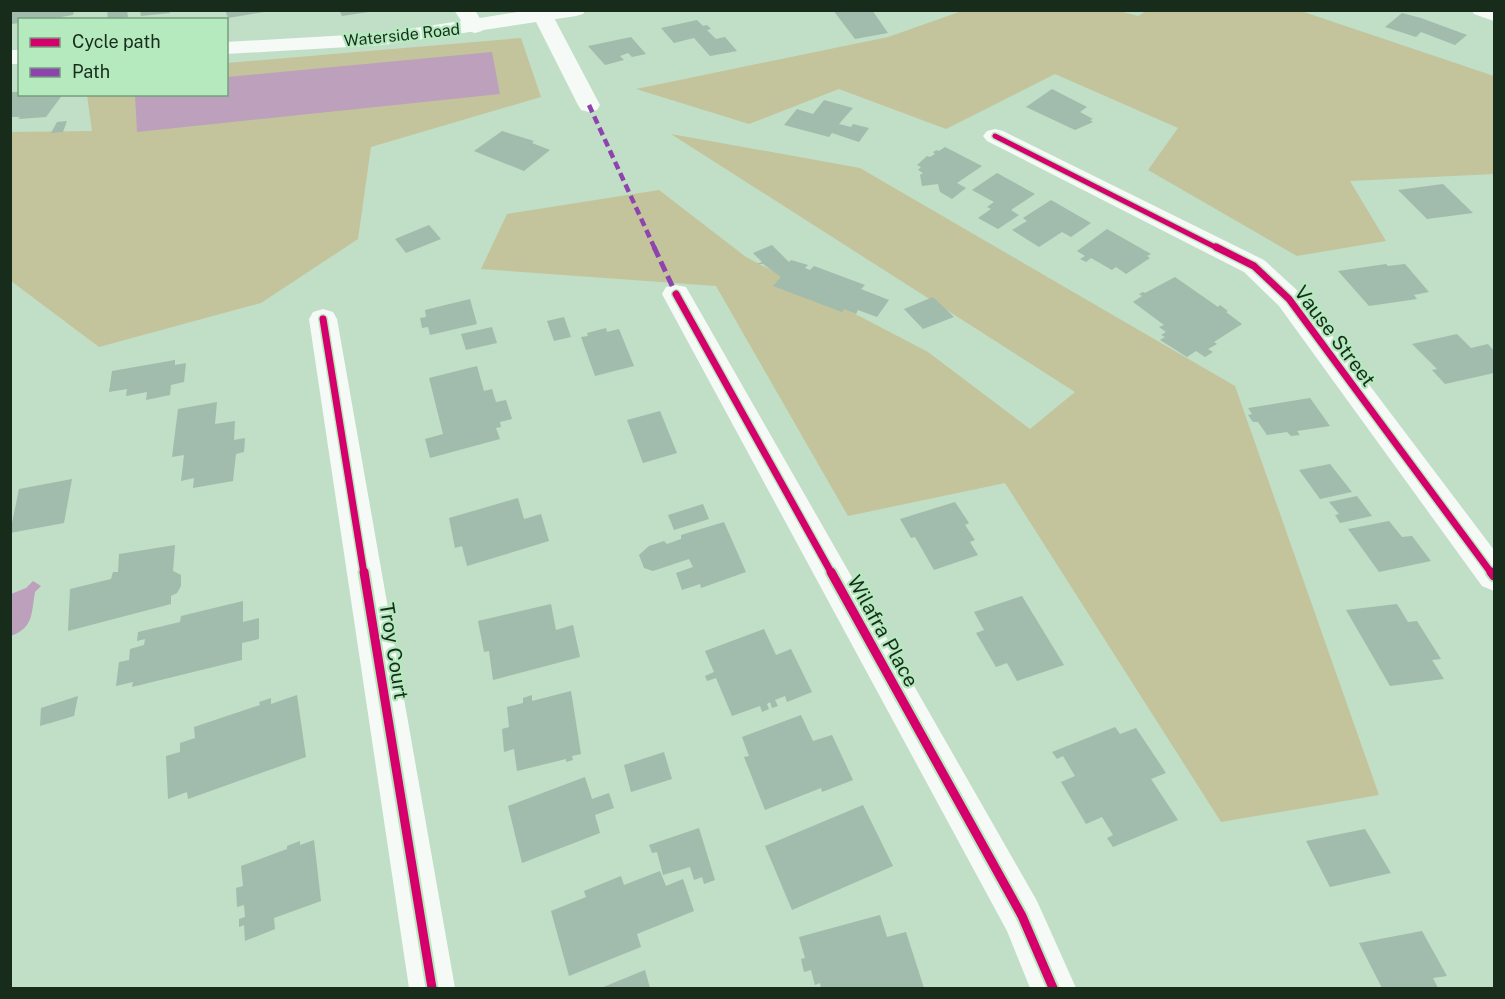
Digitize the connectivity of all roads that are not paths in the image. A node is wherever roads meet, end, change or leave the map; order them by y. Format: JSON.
{"nodes":[{"id":1,"x":576,"y":10,"type":"edge"},
{"id":2,"x":1481,"y":10,"type":"edge"},
{"id":3,"x":1494,"y":15,"type":"edge"},
{"id":4,"x":543,"y":16,"type":"junction"},
{"id":5,"x":469,"y":19,"type":"edge"},
{"id":6,"x":228,"y":48,"type":"edge"},
{"id":7,"x":589,"y":105,"type":"dead end"},
{"id":8,"x":995,"y":136,"type":"dead end"},
{"id":9,"x":676,"y":294,"type":"dead end"},
{"id":10,"x":323,"y":319,"type":"dead end"},
{"id":11,"x":1494,"y":576,"type":"edge"},
{"id":12,"x":432,"y":988,"type":"edge"},
{"id":13,"x":1053,"y":988,"type":"edge"}],
"edges":[{"from":1,"to":4,"type":"street","name":"Waterside Road"},
{"from":2,"to":3,"type":"street"},
{"from":4,"to":5,"type":"street","name":"Waterside Road"},
{"from":4,"to":7,"type":"street"},
{"from":5,"to":6,"type":"street","name":"Waterside Road"},
{"from":8,"to":11,"type":"street","name":"Vause Street"},
{"from":9,"to":13,"type":"street","name":"Wilafra Place"},
{"from":10,"to":12,"type":"street","name":"Troy Court"}]}
